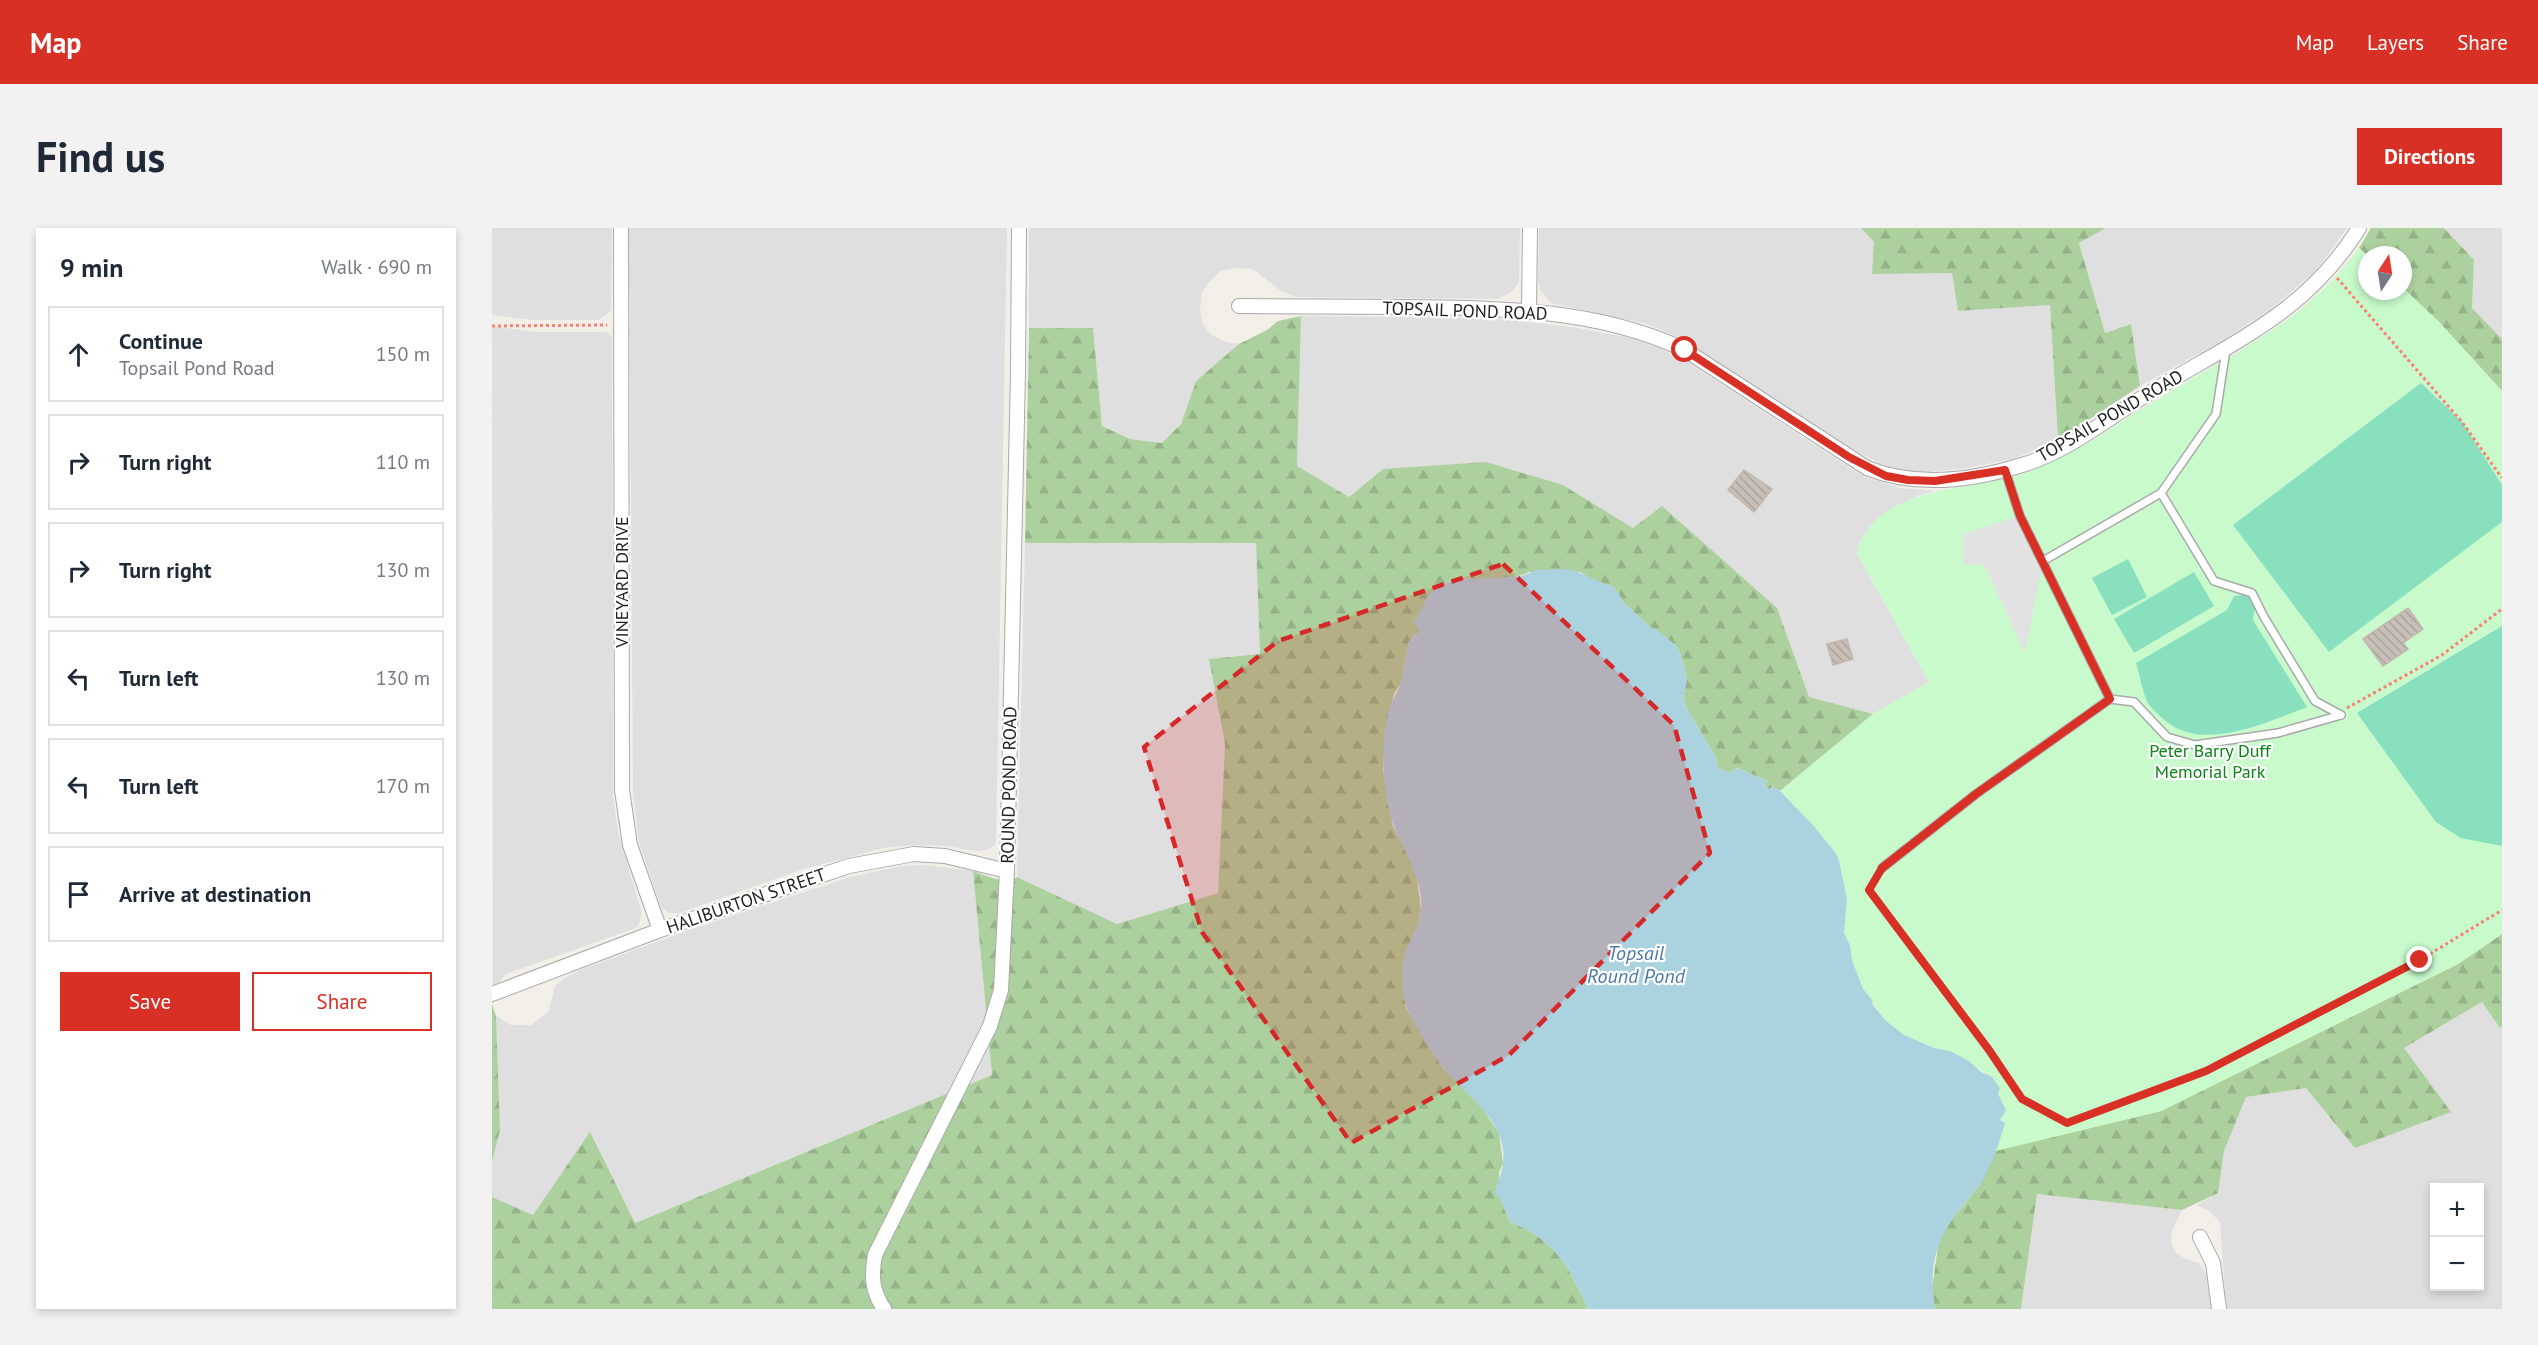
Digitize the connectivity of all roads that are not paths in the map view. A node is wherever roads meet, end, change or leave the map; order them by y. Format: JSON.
{"nodes":[{"id":1,"x":621,"y":228,"type":"edge"},
{"id":2,"x":1019,"y":228,"type":"edge"},
{"id":3,"x":1530,"y":228,"type":"edge"},
{"id":4,"x":2359,"y":228,"type":"edge"},
{"id":5,"x":1239,"y":306,"type":"dead end"},
{"id":6,"x":1528,"y":310,"type":"junction"},
{"id":7,"x":2226,"y":349,"type":"junction"},
{"id":8,"x":2005,"y":470,"type":"junction"},
{"id":9,"x":2161,"y":493,"type":"junction"},
{"id":10,"x":2043,"y":561,"type":"junction"},
{"id":11,"x":2110,"y":699,"type":"junction"},
{"id":12,"x":1882,"y":868,"type":"road end"},
{"id":13,"x":1007,"y":871,"type":"junction"},
{"id":14,"x":660,"y":930,"type":"junction"},
{"id":15,"x":492,"y":994,"type":"edge"},
{"id":16,"x":2200,"y":1237,"type":"dead end"},
{"id":17,"x":884,"y":1309,"type":"edge"},
{"id":18,"x":2219,"y":1309,"type":"edge"}],
"edges":[{"from":1,"to":14,"type":"street","name":"VINEYARD DRIVE"},
{"from":2,"to":13,"type":"street","name":"ROUND POND ROAD"},
{"from":3,"to":6,"type":"street"},
{"from":4,"to":7,"type":"street","name":"TOPSAIL POND ROAD"},
{"from":5,"to":6,"type":"street","name":"TOPSAIL POND ROAD"},
{"from":6,"to":8,"type":"street","name":"TOPSAIL POND ROAD"},
{"from":7,"to":8,"type":"street","name":"TOPSAIL POND ROAD"},
{"from":7,"to":9,"type":"lane"},
{"from":8,"to":10,"type":"lane"},
{"from":9,"to":10,"type":"lane"},
{"from":9,"to":11,"type":"lane"},
{"from":10,"to":11,"type":"lane"},
{"from":11,"to":12,"type":"lane"},
{"from":13,"to":14,"type":"street","name":"HALIBURTON STREET"},
{"from":13,"to":17,"type":"street","name":"ROUND POND ROAD"},
{"from":14,"to":15,"type":"street","name":"HALIBURTON STREET"},
{"from":16,"to":18,"type":"street"}]}
